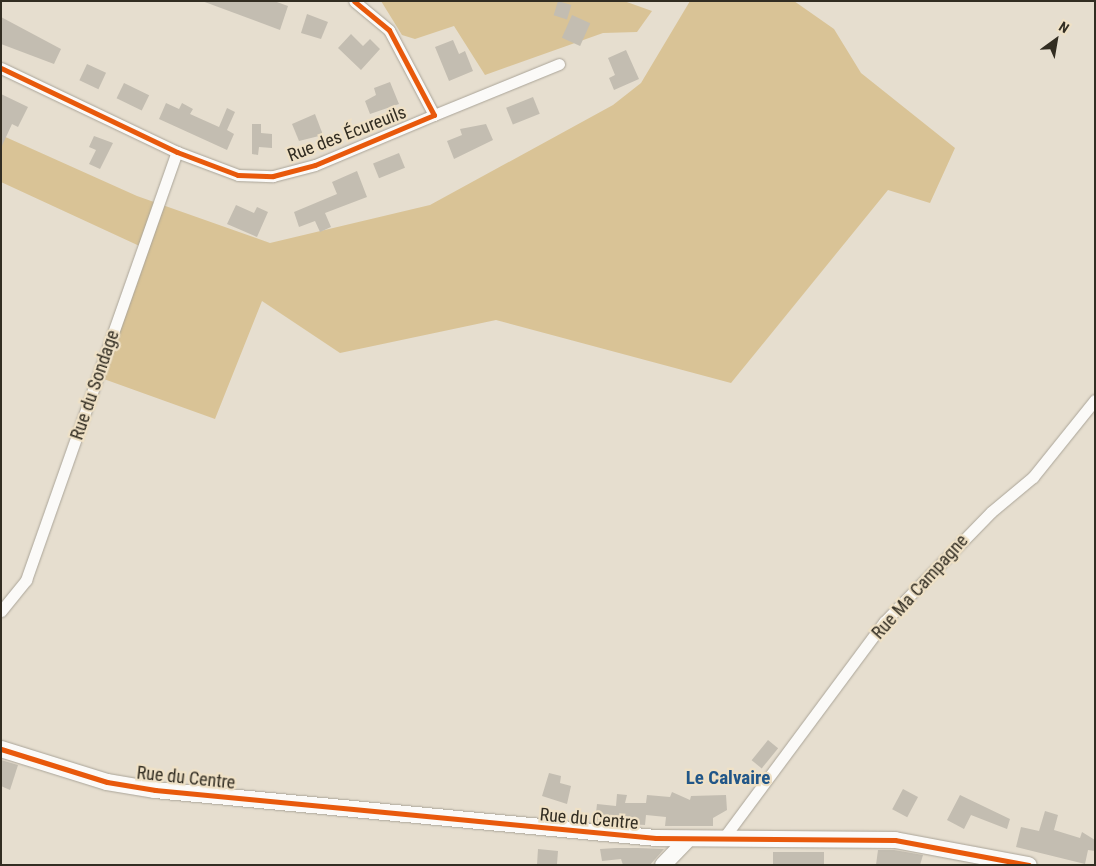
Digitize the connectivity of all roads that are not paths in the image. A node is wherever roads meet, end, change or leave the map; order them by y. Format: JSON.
{"nodes":[{"id":1,"x":354,"y":1,"type":"edge"},
{"id":2,"x":559,"y":64,"type":"dead end"},
{"id":3,"x":1,"y":68,"type":"edge"},
{"id":4,"x":434,"y":115,"type":"junction"},
{"id":5,"x":178,"y":152,"type":"junction"},
{"id":6,"x":1095,"y":400,"type":"edge"},
{"id":7,"x":1,"y":611,"type":"edge"},
{"id":8,"x":1,"y":749,"type":"edge"},
{"id":9,"x":724,"y":836,"type":"junction"},
{"id":10,"x":686,"y":840,"type":"junction"},
{"id":11,"x":663,"y":865,"type":"edge"},
{"id":12,"x":1029,"y":865,"type":"edge"}],
"edges":[{"from":1,"to":4,"type":"street","name":"Rue des Écureuils"},
{"from":2,"to":4,"type":"street","name":"Rue des Écureuils"},
{"from":3,"to":5,"type":"street","name":"Rue des Écureuils"},
{"from":4,"to":5,"type":"street","name":"Rue des Écureuils"},
{"from":5,"to":7,"type":"street","name":"Rue du Sondage"},
{"from":6,"to":9,"type":"street","name":"Rue Ma Campagne"},
{"from":8,"to":10,"type":"street","name":"Rue du Centre"},
{"from":9,"to":10,"type":"street","name":"Rue du Centre"},
{"from":9,"to":12,"type":"street","name":"Rue du Centre"},
{"from":10,"to":11,"type":"street"}]}
